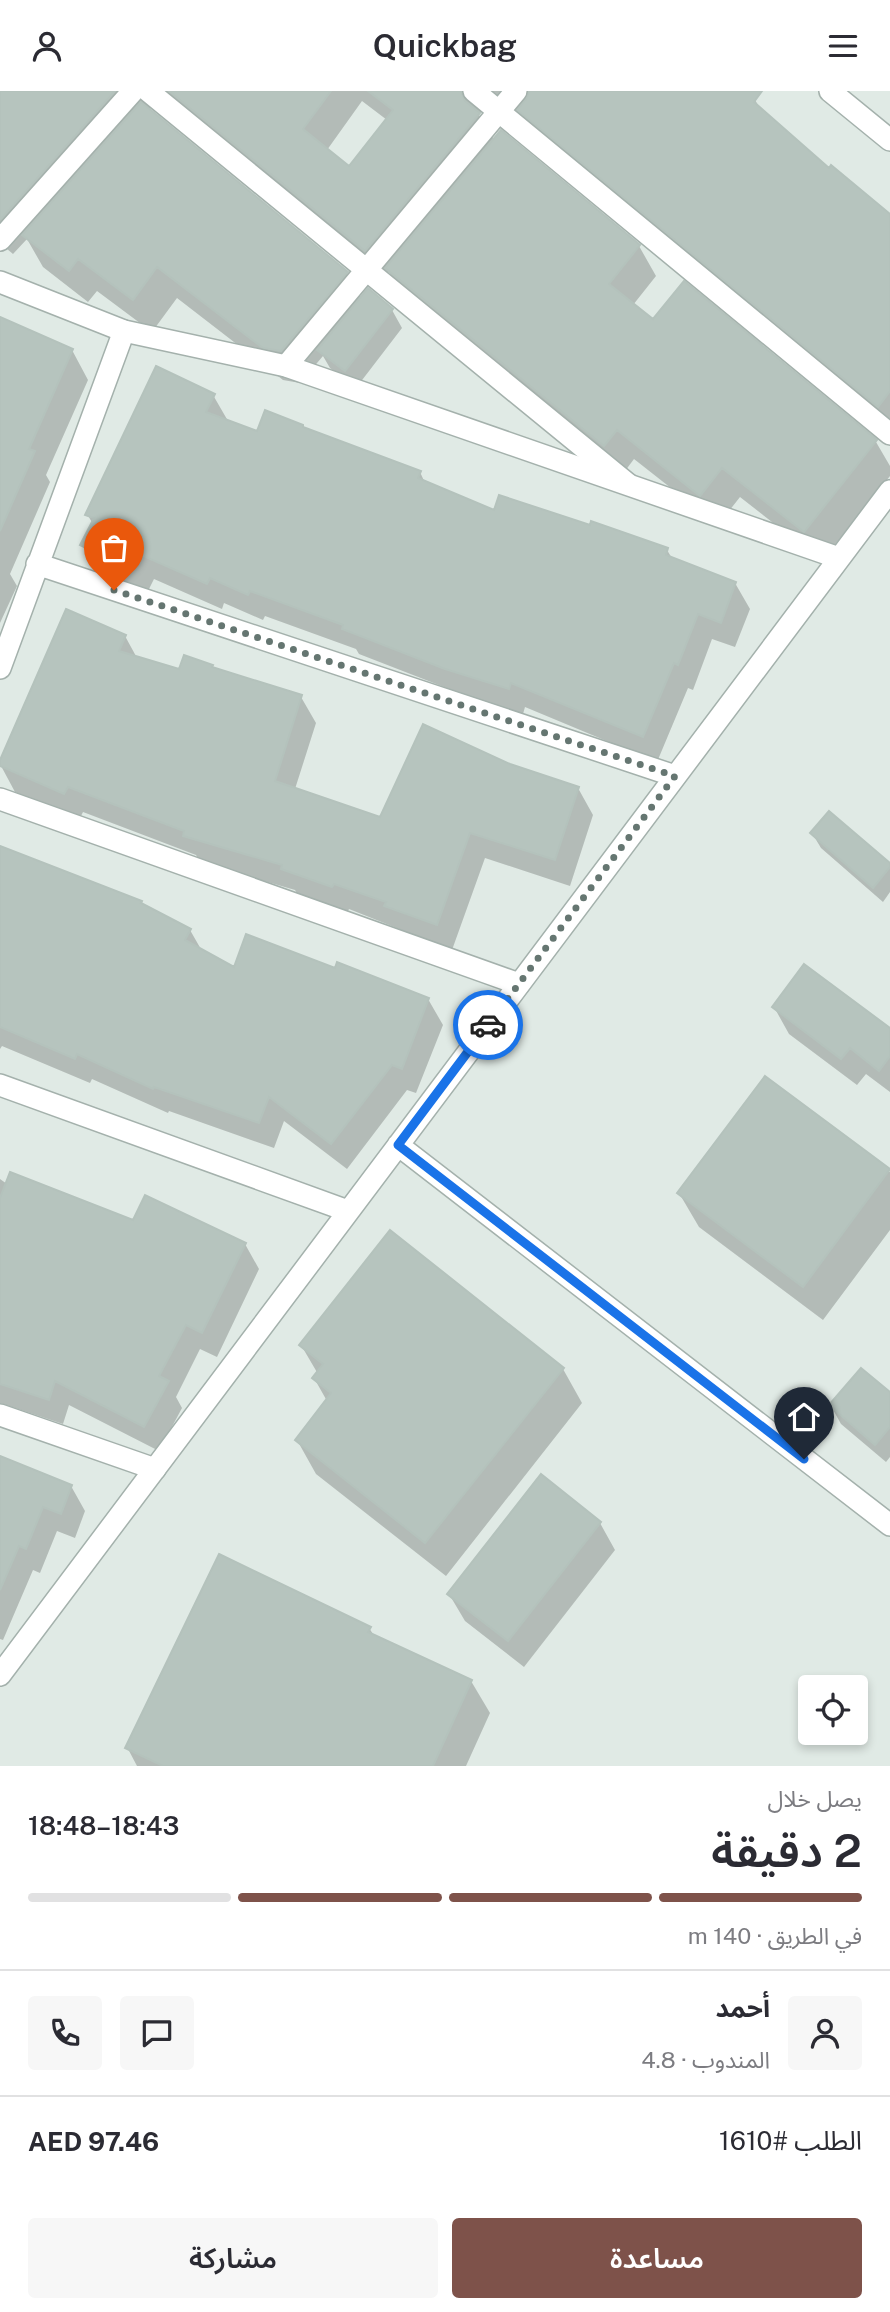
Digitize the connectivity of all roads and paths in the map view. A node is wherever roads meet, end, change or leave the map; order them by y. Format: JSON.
{"nodes":[{"id":1,"x":133,"y":91,"type":"edge"},
{"id":2,"x":148,"y":91,"type":"edge"},
{"id":3,"x":474,"y":91,"type":"edge"},
{"id":4,"x":516,"y":91,"type":"edge"},
{"id":5,"x":830,"y":91,"type":"edge"},
{"id":6,"x":498,"y":110,"type":"junction"},
{"id":7,"x":890,"y":140,"type":"edge"},
{"id":8,"x":0,"y":240,"type":"edge"},
{"id":9,"x":366,"y":268,"type":"junction"},
{"id":10,"x":0,"y":282,"type":"edge"},
{"id":11,"x":124,"y":331,"type":"junction"},
{"id":12,"x":286,"y":366,"type":"junction"},
{"id":13,"x":890,"y":434,"type":"edge"},
{"id":14,"x":630,"y":486,"type":"junction"},
{"id":15,"x":890,"y":491,"type":"edge"},
{"id":16,"x":839,"y":558,"type":"junction"},
{"id":17,"x":37,"y":564,"type":"junction"},
{"id":18,"x":0,"y":668,"type":"edge"},
{"id":19,"x":675,"y":776,"type":"junction"},
{"id":20,"x":0,"y":799,"type":"edge"},
{"id":21,"x":519,"y":985,"type":"junction"},
{"id":22,"x":0,"y":1086,"type":"edge"},
{"id":23,"x":398,"y":1145,"type":"junction"},
{"id":24,"x":348,"y":1211,"type":"junction"},
{"id":25,"x":0,"y":1415,"type":"edge"},
{"id":26,"x":155,"y":1469,"type":"junction"},
{"id":27,"x":890,"y":1525,"type":"edge"},
{"id":28,"x":0,"y":1675,"type":"edge"}],
"edges":[{"from":1,"to":8,"type":"street"},
{"from":2,"to":9,"type":"street"},
{"from":3,"to":6,"type":"street"},
{"from":4,"to":6,"type":"street"},
{"from":5,"to":7,"type":"street"},
{"from":6,"to":9,"type":"street"},
{"from":6,"to":13,"type":"street"},
{"from":9,"to":12,"type":"street"},
{"from":9,"to":14,"type":"street"},
{"from":10,"to":11,"type":"street"},
{"from":11,"to":12,"type":"street"},
{"from":11,"to":17,"type":"street"},
{"from":12,"to":14,"type":"street"},
{"from":14,"to":16,"type":"street"},
{"from":15,"to":16,"type":"street"},
{"from":16,"to":19,"type":"street"},
{"from":17,"to":18,"type":"street"},
{"from":17,"to":19,"type":"street"},
{"from":19,"to":21,"type":"street"},
{"from":20,"to":21,"type":"street"},
{"from":21,"to":23,"type":"street"},
{"from":22,"to":24,"type":"street"},
{"from":23,"to":24,"type":"street"},
{"from":23,"to":27,"type":"street"},
{"from":24,"to":26,"type":"street"},
{"from":25,"to":26,"type":"street"},
{"from":26,"to":28,"type":"street"}]}
